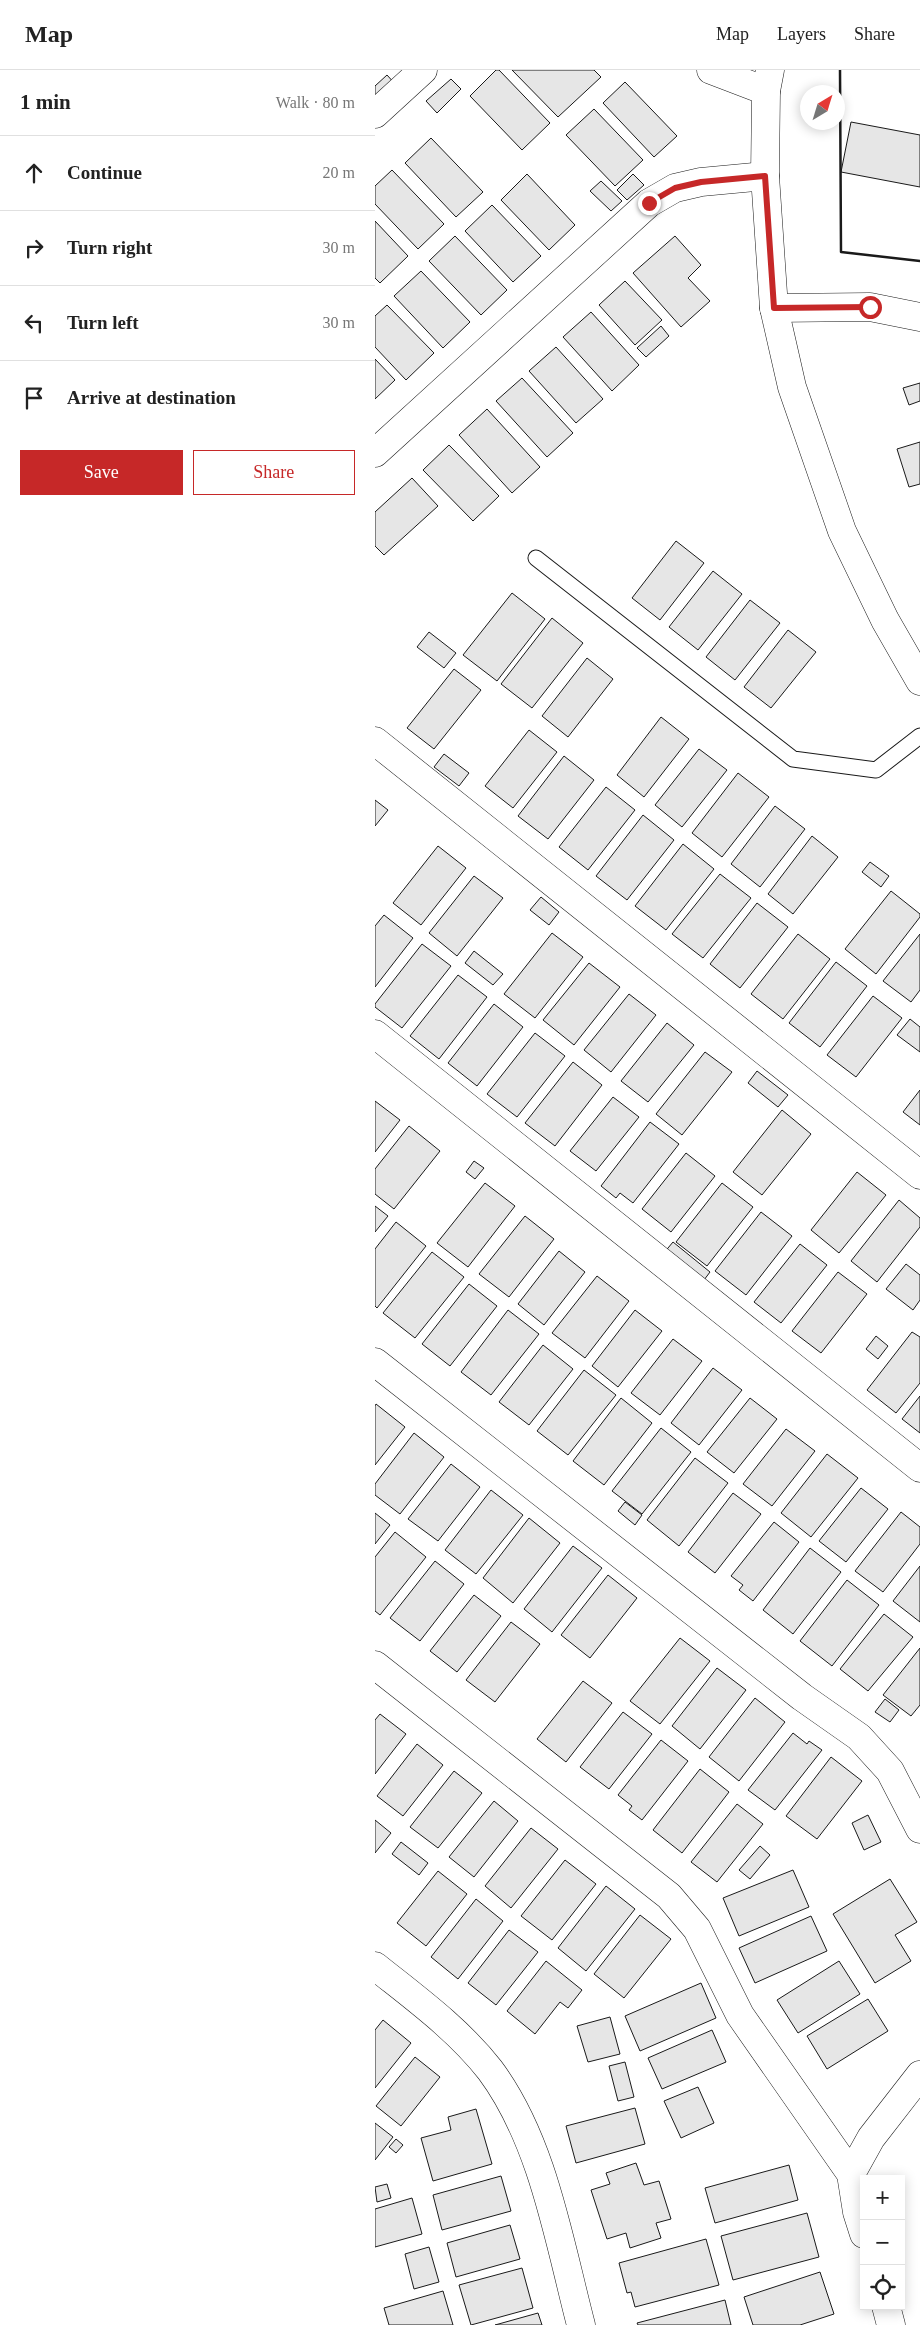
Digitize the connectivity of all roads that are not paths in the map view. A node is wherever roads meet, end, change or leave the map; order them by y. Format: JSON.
{"nodes":[{"id":1,"x":423,"y":70,"type":"edge"},
{"id":2,"x":711,"y":70,"type":"edge"},
{"id":3,"x":768,"y":81,"type":"edge"},
{"id":4,"x":375,"y":114,"type":"edge"},
{"id":5,"x":765,"y":176,"type":"junction"},
{"id":6,"x":774,"y":308,"type":"junction"},
{"id":7,"x":920,"y":317,"type":"edge"},
{"id":8,"x":375,"y":453,"type":"edge"},
{"id":9,"x":536,"y":558,"type":"dead end"},
{"id":10,"x":920,"y":681,"type":"edge"},
{"id":11,"x":920,"y":736,"type":"edge"},
{"id":12,"x":375,"y":741,"type":"edge"},
{"id":13,"x":375,"y":1034,"type":"edge"},
{"id":14,"x":920,"y":1175,"type":"edge"},
{"id":15,"x":375,"y":1362,"type":"edge"},
{"id":16,"x":920,"y":1468,"type":"edge"},
{"id":17,"x":375,"y":1665,"type":"edge"},
{"id":18,"x":920,"y":1829,"type":"edge"},
{"id":19,"x":375,"y":1966,"type":"edge"},
{"id":20,"x":920,"y":2075,"type":"edge"},
{"id":21,"x":851,"y":2174,"type":"junction"},
{"id":22,"x":860,"y":2221,"type":"edge"},
{"id":23,"x":887,"y":2310,"type":"edge"},
{"id":24,"x":581,"y":2325,"type":"edge"},
{"id":25,"x":891,"y":2325,"type":"edge"}],
"edges":[{"from":1,"to":4,"type":"street"},
{"from":2,"to":3,"type":"street"},
{"from":3,"to":5,"type":"street"},
{"from":5,"to":6,"type":"street"},
{"from":5,"to":8,"type":"street"},
{"from":6,"to":7,"type":"street"},
{"from":6,"to":10,"type":"street"},
{"from":9,"to":11,"type":"lane"},
{"from":12,"to":14,"type":"street"},
{"from":13,"to":16,"type":"street"},
{"from":15,"to":18,"type":"street"},
{"from":17,"to":21,"type":"street"},
{"from":19,"to":24,"type":"street"},
{"from":20,"to":21,"type":"street"},
{"from":21,"to":22,"type":"street"},
{"from":23,"to":25,"type":"street"}]}
